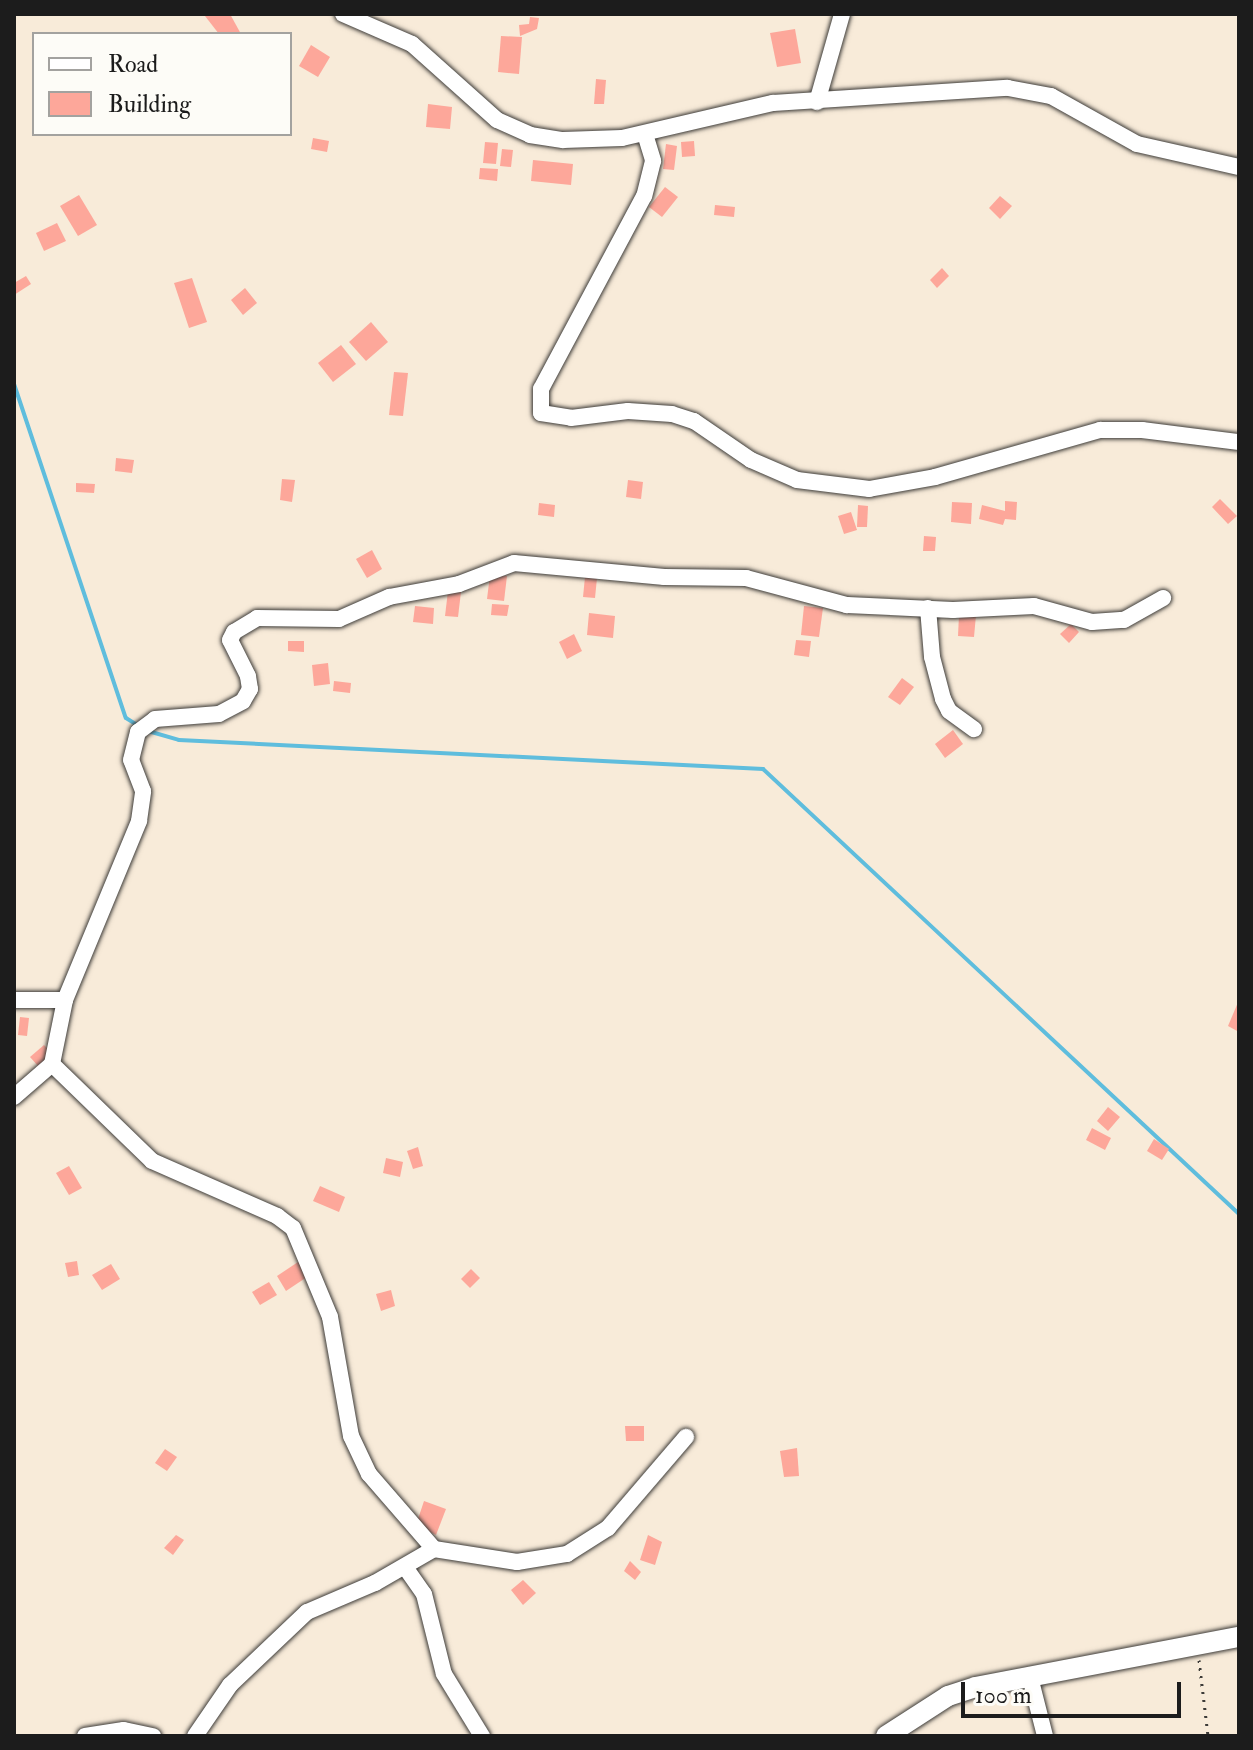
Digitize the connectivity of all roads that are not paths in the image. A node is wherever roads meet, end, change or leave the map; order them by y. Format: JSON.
{"nodes":[{"id":1,"x":343,"y":14,"type":"edge"},
{"id":2,"x":842,"y":14,"type":"edge"},
{"id":3,"x":817,"y":102,"type":"junction"},
{"id":4,"x":645,"y":134,"type":"junction"},
{"id":5,"x":1239,"y":167,"type":"edge"},
{"id":6,"x":1239,"y":442,"type":"edge"},
{"id":7,"x":1163,"y":598,"type":"dead end"},
{"id":8,"x":928,"y":608,"type":"junction"},
{"id":9,"x":974,"y":729,"type":"dead end"},
{"id":10,"x":14,"y":1000,"type":"edge"},
{"id":11,"x":65,"y":1000,"type":"junction"},
{"id":12,"x":52,"y":1064,"type":"junction"},
{"id":13,"x":14,"y":1097,"type":"edge"},
{"id":14,"x":686,"y":1437,"type":"dead end"},
{"id":15,"x":434,"y":1549,"type":"junction"},
{"id":16,"x":405,"y":1567,"type":"junction"},
{"id":17,"x":1239,"y":1637,"type":"edge"},
{"id":18,"x":1030,"y":1677,"type":"junction"},
{"id":19,"x":85,"y":1736,"type":"edge"},
{"id":20,"x":153,"y":1736,"type":"edge"},
{"id":21,"x":195,"y":1736,"type":"edge"},
{"id":22,"x":482,"y":1736,"type":"edge"},
{"id":23,"x":886,"y":1736,"type":"edge"},
{"id":24,"x":1045,"y":1736,"type":"edge"}],
"edges":[{"from":1,"to":4,"type":"street"},
{"from":2,"to":3,"type":"street"},
{"from":3,"to":4,"type":"street"},
{"from":3,"to":5,"type":"street"},
{"from":4,"to":6,"type":"street"},
{"from":7,"to":8,"type":"street"},
{"from":8,"to":9,"type":"street"},
{"from":8,"to":11,"type":"street"},
{"from":10,"to":11,"type":"street"},
{"from":11,"to":12,"type":"street"},
{"from":12,"to":13,"type":"street"},
{"from":12,"to":15,"type":"street"},
{"from":14,"to":15,"type":"street"},
{"from":15,"to":16,"type":"street"},
{"from":16,"to":21,"type":"street"},
{"from":16,"to":22,"type":"street"},
{"from":17,"to":18,"type":"street"},
{"from":18,"to":23,"type":"street"},
{"from":18,"to":24,"type":"street"},
{"from":19,"to":20,"type":"street"}]}
